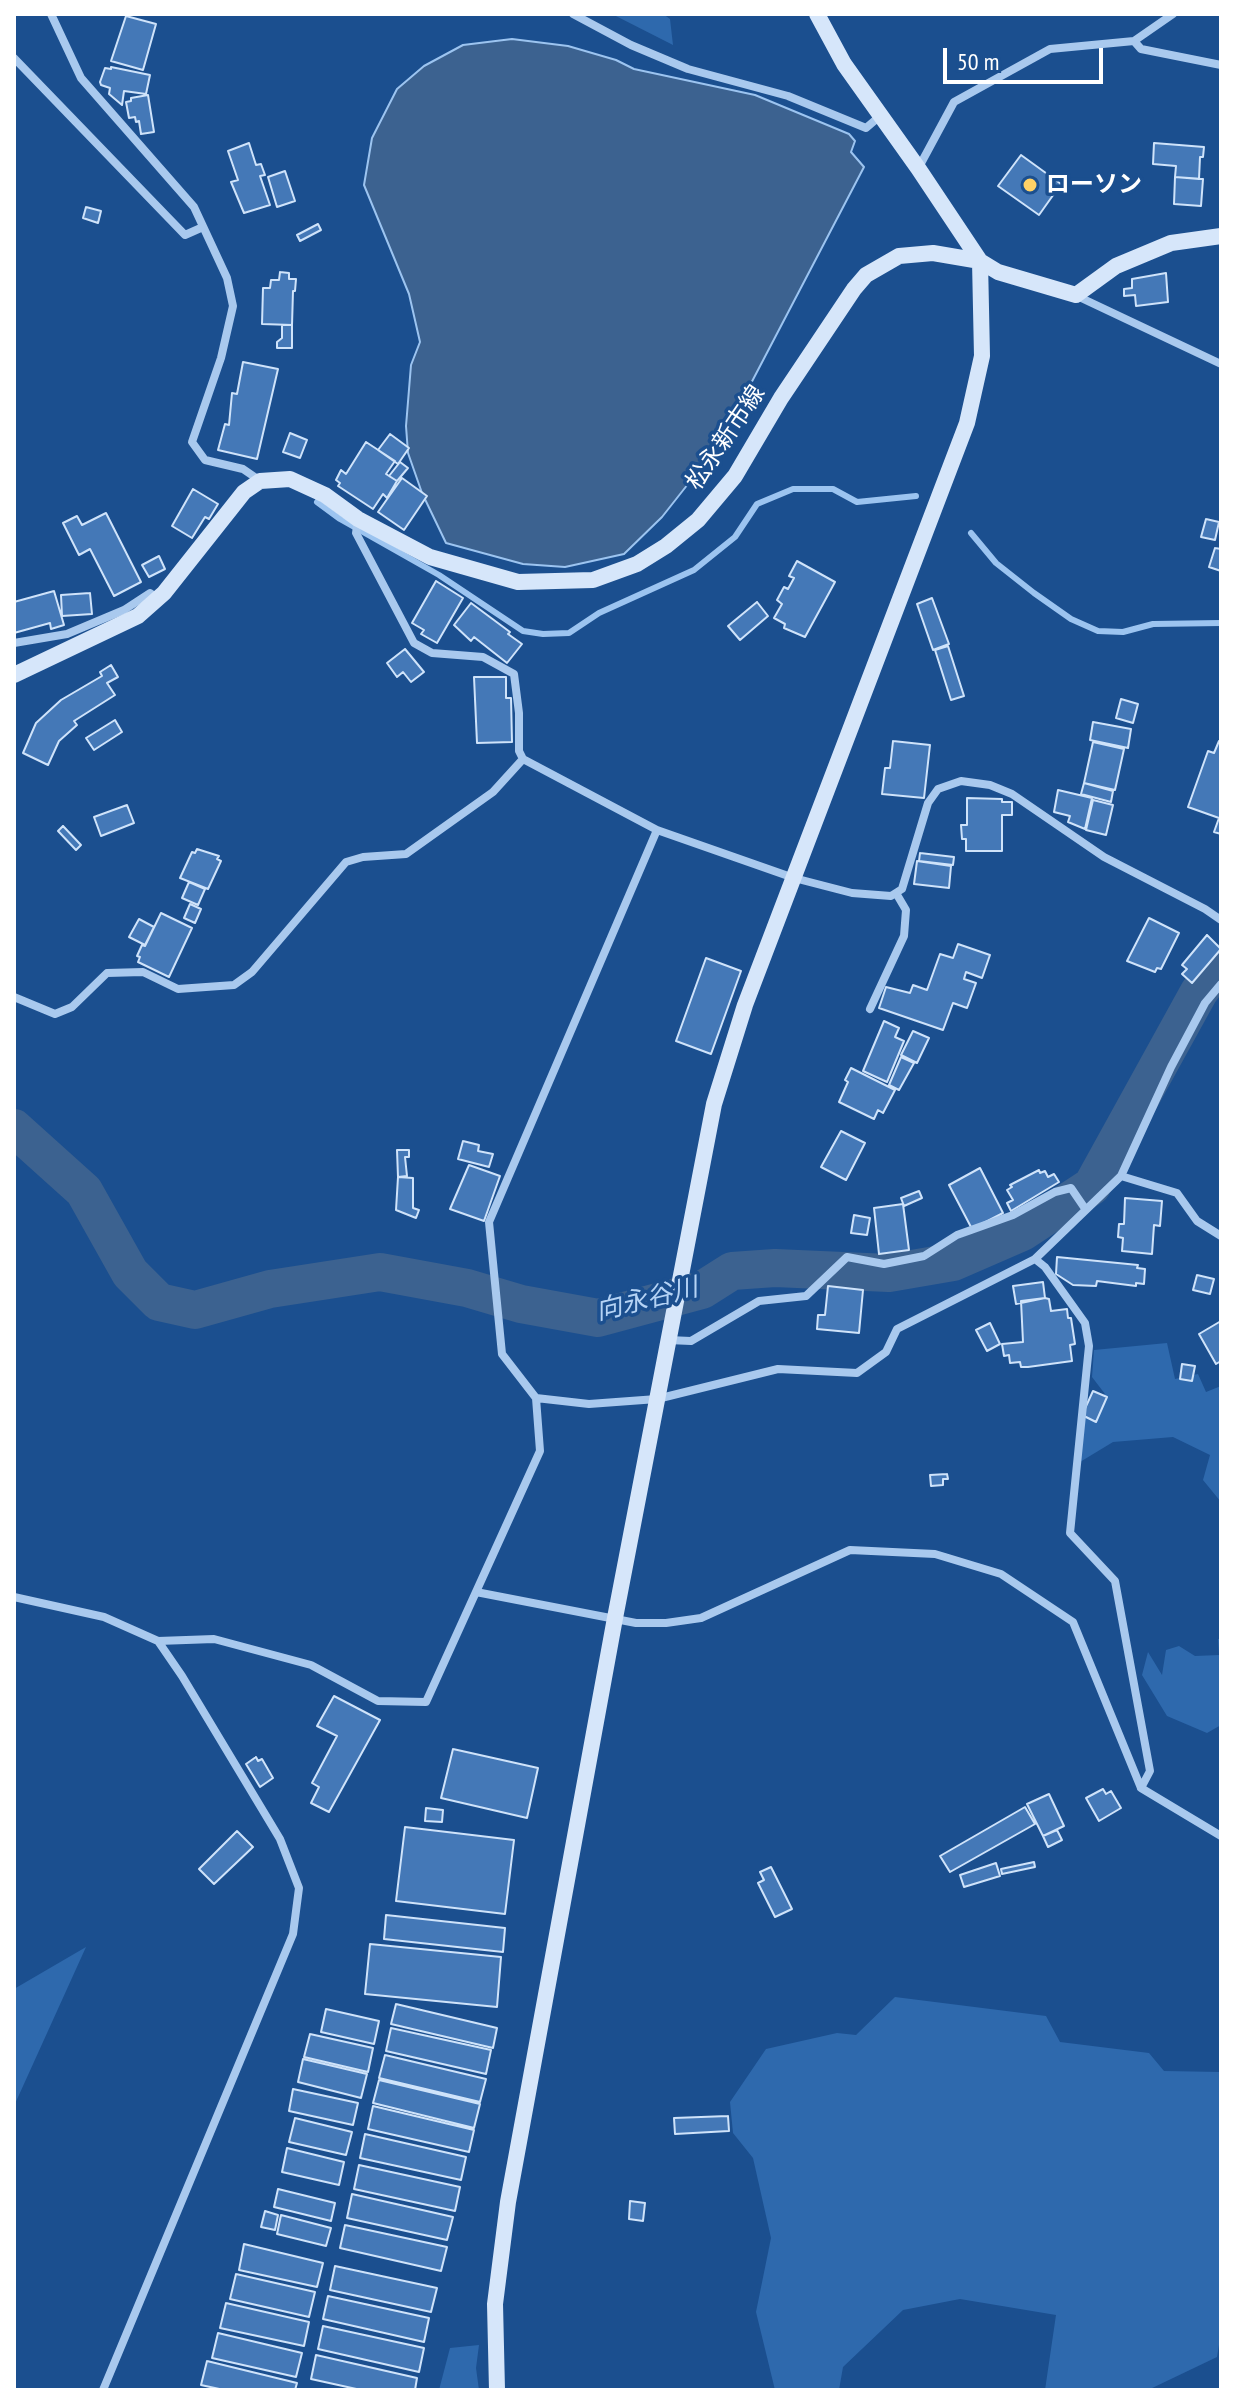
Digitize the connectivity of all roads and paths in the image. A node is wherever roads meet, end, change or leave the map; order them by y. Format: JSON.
{"nodes":[{"id":1,"x":51,"y":14,"type":"edge"},
{"id":2,"x":573,"y":14,"type":"edge"},
{"id":3,"x":817,"y":14,"type":"edge"},
{"id":4,"x":1173,"y":14,"type":"edge"},
{"id":5,"x":1134,"y":41,"type":"junction"},
{"id":6,"x":14,"y":58,"type":"edge"},
{"id":7,"x":1221,"y":65,"type":"edge"},
{"id":8,"x":880,"y":116,"type":"junction"},
{"id":9,"x":918,"y":168,"type":"junction"},
{"id":10,"x":203,"y":227,"type":"junction"},
{"id":11,"x":1221,"y":236,"type":"edge"},
{"id":12,"x":980,"y":261,"type":"junction"},
{"id":13,"x":1076,"y":295,"type":"junction"},
{"id":14,"x":1221,"y":364,"type":"edge"},
{"id":15,"x":260,"y":481,"type":"junction"},
{"id":16,"x":358,"y":519,"type":"junction"},
{"id":17,"x":157,"y":599,"type":"junction"},
{"id":18,"x":14,"y":643,"type":"edge"},
{"id":19,"x":14,"y":675,"type":"edge"},
{"id":20,"x":523,"y":759,"type":"junction"},
{"id":21,"x":657,"y":830,"type":"junction"},
{"id":22,"x":794,"y":878,"type":"junction"},
{"id":23,"x":896,"y":893,"type":"junction"},
{"id":24,"x":1221,"y":920,"type":"edge"},
{"id":25,"x":1221,"y":984,"type":"edge"},
{"id":26,"x":14,"y":997,"type":"edge"},
{"id":27,"x":870,"y":1009,"type":"dead end"},
{"id":28,"x":1121,"y":1176,"type":"junction"},
{"id":29,"x":1086,"y":1210,"type":"junction"},
{"id":30,"x":1221,"y":1236,"type":"edge"},
{"id":31,"x":1035,"y":1259,"type":"junction"},
{"id":32,"x":668,"y":1336,"type":"junction"},
{"id":33,"x":536,"y":1398,"type":"junction"},
{"id":34,"x":657,"y":1399,"type":"junction"},
{"id":35,"x":476,"y":1592,"type":"junction"},
{"id":36,"x":14,"y":1597,"type":"edge"},
{"id":37,"x":615,"y":1618,"type":"junction"},
{"id":38,"x":158,"y":1641,"type":"junction"},
{"id":39,"x":1141,"y":1788,"type":"junction"},
{"id":40,"x":1221,"y":1836,"type":"edge"},
{"id":41,"x":103,"y":2390,"type":"edge"},
{"id":42,"x":497,"y":2390,"type":"edge"}],
"edges":[{"from":1,"to":10,"type":"street"},
{"from":2,"to":8,"type":"street"},
{"from":3,"to":8,"type":"street"},
{"from":4,"to":5,"type":"street"},
{"from":5,"to":7,"type":"street"},
{"from":5,"to":9,"type":"street"},
{"from":6,"to":10,"type":"street"},
{"from":8,"to":9,"type":"street"},
{"from":9,"to":12,"type":"street"},
{"from":10,"to":15,"type":"street"},
{"from":11,"to":13,"type":"street"},
{"from":12,"to":13,"type":"street","name":"松永新市線"},
{"from":12,"to":16,"type":"street","name":"松永新市線"},
{"from":12,"to":22,"type":"street"},
{"from":13,"to":14,"type":"street"},
{"from":15,"to":16,"type":"street","name":"松永新市線"},
{"from":15,"to":17,"type":"street"},
{"from":16,"to":20,"type":"street"},
{"from":17,"to":18,"type":"street"},
{"from":17,"to":19,"type":"street"},
{"from":20,"to":21,"type":"street"},
{"from":20,"to":26,"type":"street"},
{"from":21,"to":22,"type":"street"},
{"from":21,"to":33,"type":"street"},
{"from":22,"to":23,"type":"street"},
{"from":22,"to":32,"type":"street"},
{"from":23,"to":24,"type":"street"},
{"from":23,"to":27,"type":"street"},
{"from":25,"to":28,"type":"street"},
{"from":28,"to":29,"type":"street"},
{"from":28,"to":30,"type":"street"},
{"from":29,"to":31,"type":"street"},
{"from":29,"to":32,"type":"street"},
{"from":31,"to":34,"type":"street"},
{"from":31,"to":39,"type":"street"},
{"from":32,"to":34,"type":"street"},
{"from":33,"to":34,"type":"street"},
{"from":33,"to":35,"type":"street"},
{"from":34,"to":37,"type":"street"},
{"from":35,"to":37,"type":"street"},
{"from":35,"to":38,"type":"street"},
{"from":36,"to":38,"type":"street"},
{"from":37,"to":39,"type":"street"},
{"from":37,"to":42,"type":"street"},
{"from":38,"to":41,"type":"street"},
{"from":39,"to":40,"type":"street"}]}
